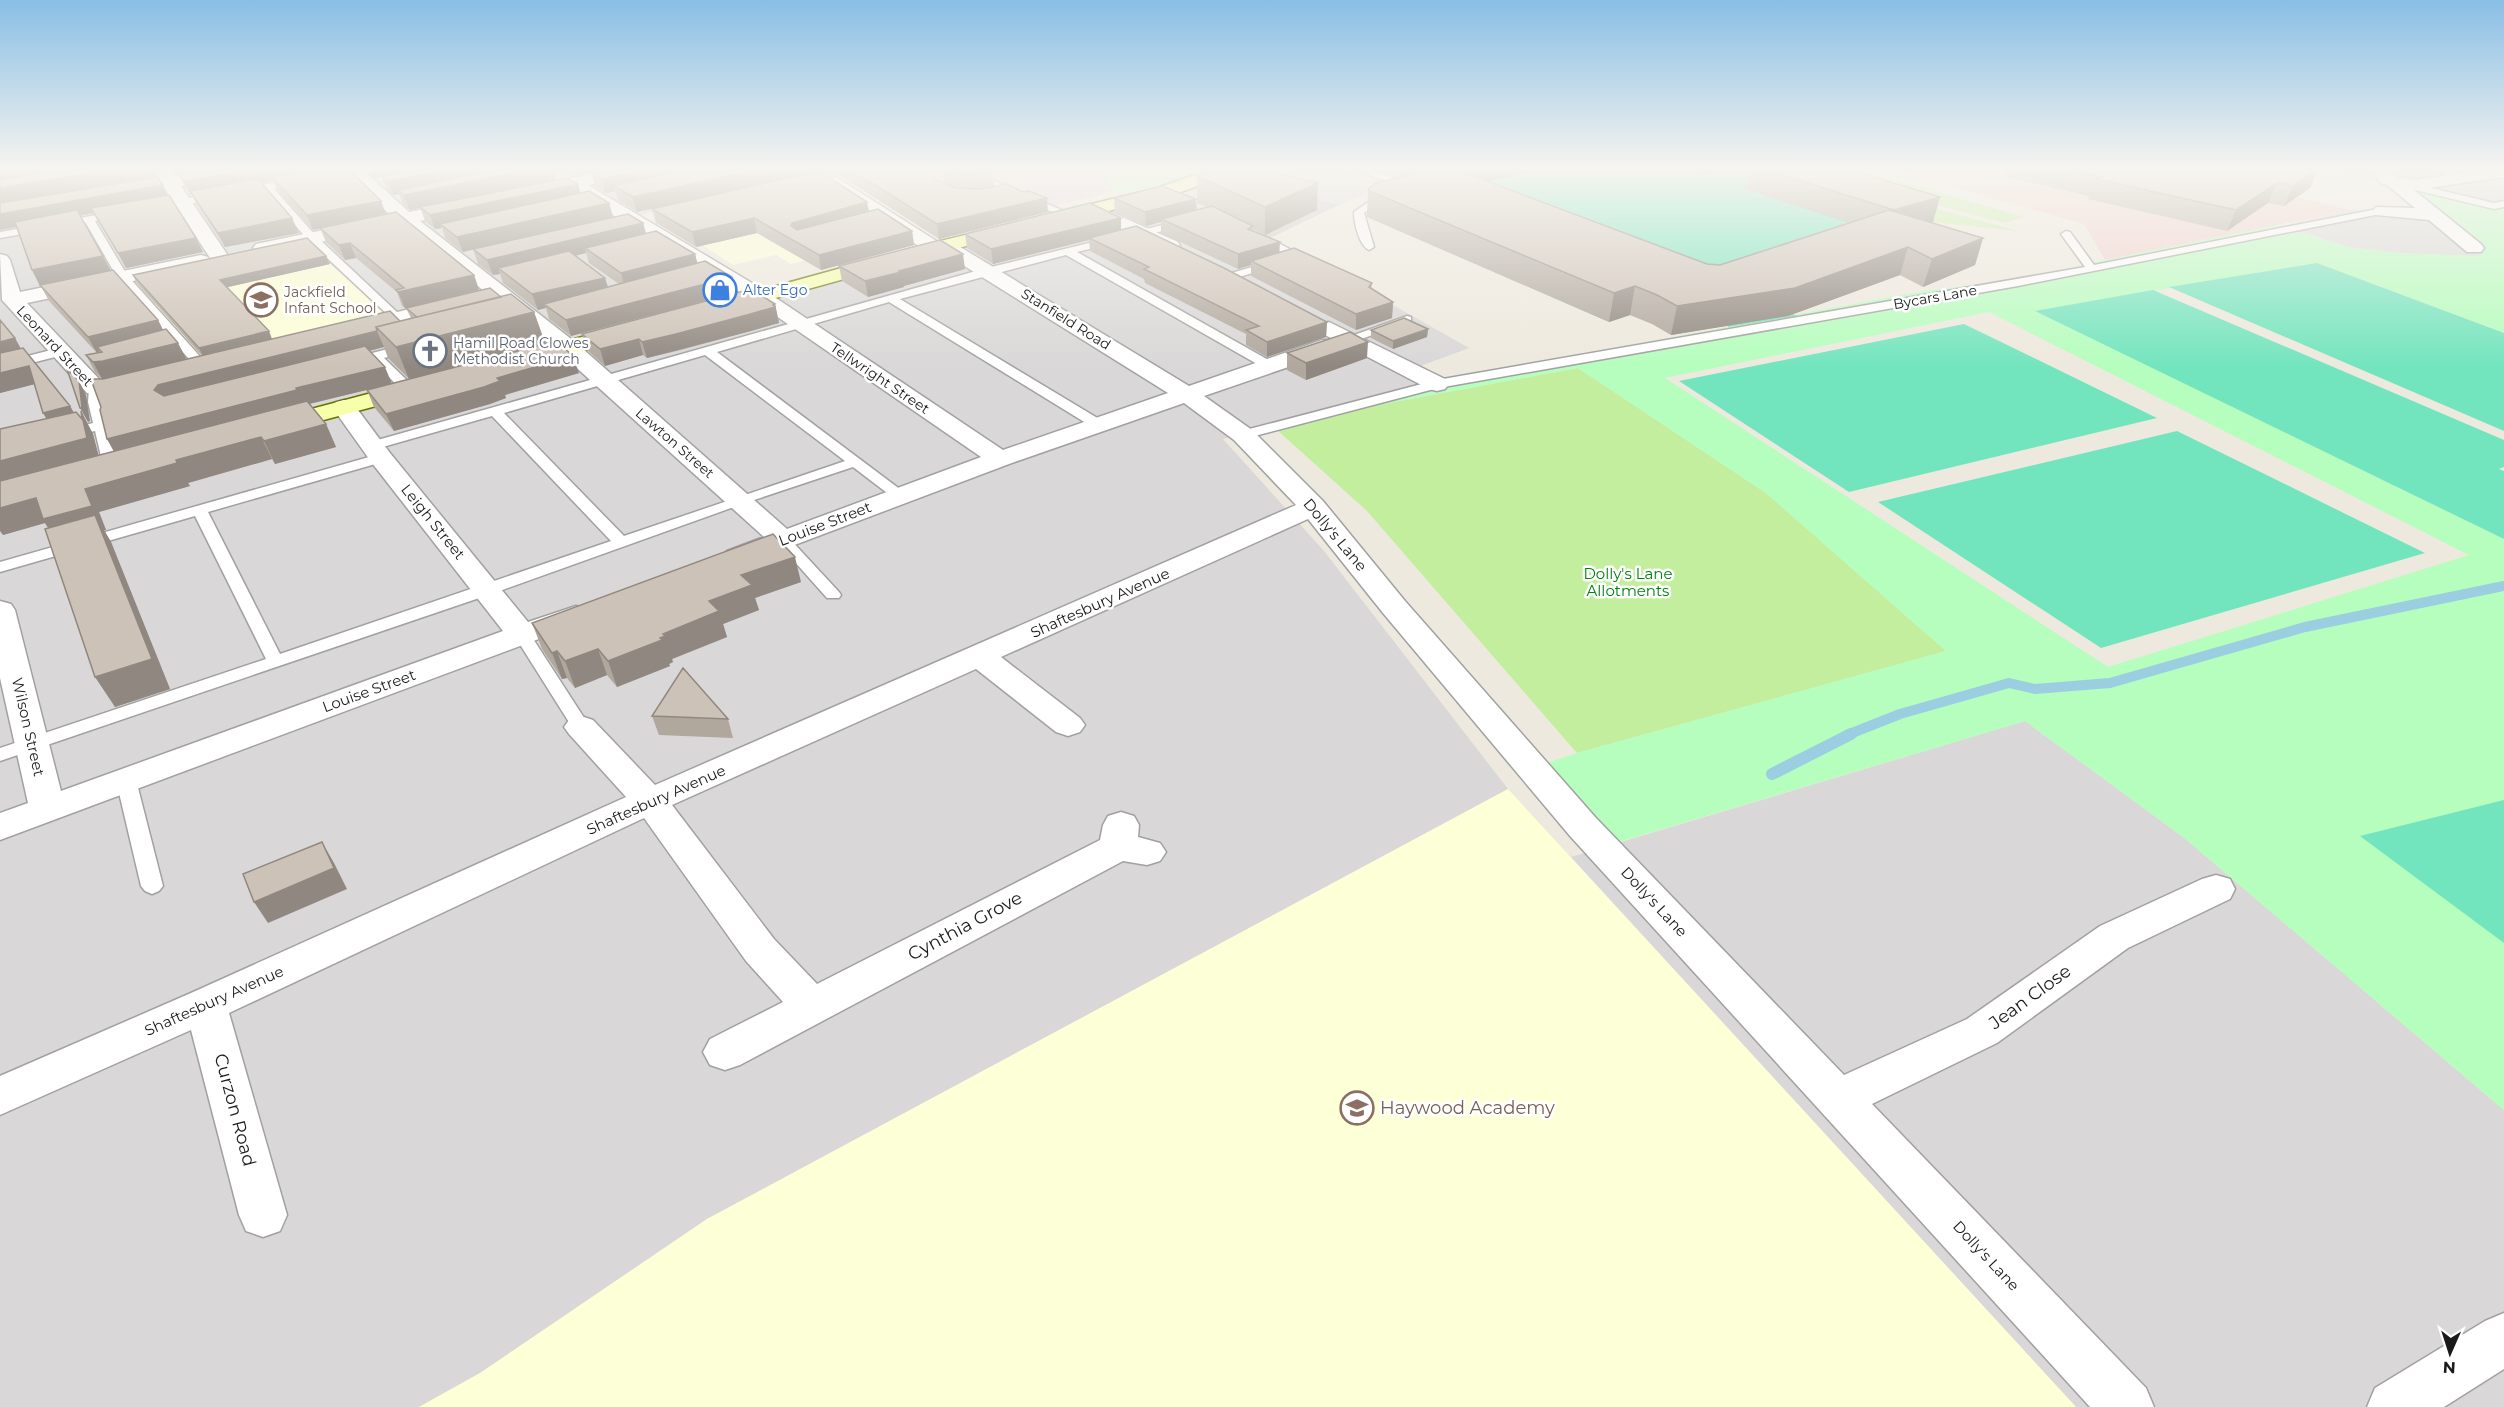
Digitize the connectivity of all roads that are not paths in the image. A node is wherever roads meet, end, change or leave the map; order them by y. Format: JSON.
{"nodes":[{"id":1,"x":98,"y":236,"type":"edge"},
{"id":2,"x":206,"y":236,"type":"edge"},
{"id":3,"x":310,"y":236,"type":"edge"},
{"id":4,"x":323,"y":236,"type":"edge"},
{"id":5,"x":436,"y":236,"type":"edge"},
{"id":6,"x":653,"y":236,"type":"edge"},
{"id":7,"x":916,"y":236,"type":"edge"},
{"id":8,"x":985,"y":236,"type":"edge"},
{"id":9,"x":1134,"y":236,"type":"edge"},
{"id":10,"x":1149,"y":236,"type":"edge"},
{"id":11,"x":1256,"y":236,"type":"edge"},
{"id":12,"x":1365,"y":236,"type":"edge"},
{"id":13,"x":2067,"y":236,"type":"edge"},
{"id":14,"x":2259,"y":236,"type":"edge"},
{"id":15,"x":2459,"y":236,"type":"edge"},
{"id":16,"x":312,"y":238,"type":"junction"},
{"id":17,"x":940,"y":247,"type":"junction"},
{"id":18,"x":1369,"y":247,"type":"dead end"},
{"id":19,"x":2474,"y":248,"type":"dead end"},
{"id":20,"x":1069,"y":252,"type":"junction"},
{"id":21,"x":481,"y":255,"type":"edge"},
{"id":22,"x":219,"y":257,"type":"junction"},
{"id":23,"x":1193,"y":257,"type":"edge"},
{"id":24,"x":459,"y":260,"type":"junction"},
{"id":25,"x":1213,"y":266,"type":"edge"},
{"id":26,"x":2092,"y":269,"type":"junction"},
{"id":27,"x":717,"y":270,"type":"junction"},
{"id":28,"x":987,"y":271,"type":"junction"},
{"id":29,"x":697,"y":276,"type":"edge"},
{"id":30,"x":1232,"y":276,"type":"junction"},
{"id":31,"x":122,"y":277,"type":"junction"},
{"id":32,"x":4,"y":280,"type":"edge"},
{"id":33,"x":496,"y":285,"type":"junction"},
{"id":34,"x":1261,"y":291,"type":"edge"},
{"id":35,"x":760,"y":296,"type":"junction"},
{"id":36,"x":891,"y":299,"type":"junction"},
{"id":37,"x":1392,"y":309,"type":"edge"},
{"id":38,"x":551,"y":314,"type":"edge"},
{"id":39,"x":692,"y":314,"type":"edge"},
{"id":40,"x":1310,"y":318,"type":"edge"},
{"id":41,"x":399,"y":319,"type":"junction"},
{"id":42,"x":526,"y":319,"type":"junction"},
{"id":43,"x":800,"y":323,"type":"junction"},
{"id":44,"x":647,"y":326,"type":"edge"},
{"id":45,"x":330,"y":335,"type":"edge"},
{"id":46,"x":1349,"y":339,"type":"junction"},
{"id":47,"x":567,"y":347,"type":"junction"},
{"id":48,"x":708,"y":351,"type":"junction"},
{"id":49,"x":376,"y":356,"type":"junction"},
{"id":50,"x":72,"y":360,"type":"junction"},
{"id":51,"x":342,"y":364,"type":"edge"},
{"id":52,"x":1268,"y":365,"type":"junction"},
{"id":53,"x":500,"y":366,"type":"edge"},
{"id":54,"x":0,"y":367,"type":"edge"},
{"id":55,"x":189,"y":368,"type":"joint"},
{"id":56,"x":603,"y":381,"type":"junction"},
{"id":57,"x":432,"y":384,"type":"edge"},
{"id":58,"x":1437,"y":384,"type":"junction"},
{"id":59,"x":95,"y":388,"type":"junction"},
{"id":60,"x":409,"y":390,"type":"junction"},
{"id":61,"x":1186,"y":394,"type":"junction"},
{"id":62,"x":345,"y":407,"type":"junction"},
{"id":63,"x":496,"y":412,"type":"junction"},
{"id":64,"x":1099,"y":424,"type":"junction"},
{"id":65,"x":102,"y":425,"type":"junction"},
{"id":66,"x":256,"y":431,"type":"edge"},
{"id":67,"x":1243,"y":435,"type":"junction"},
{"id":68,"x":56,"y":436,"type":"edge"},
{"id":69,"x":376,"y":452,"type":"junction"},
{"id":70,"x":1000,"y":459,"type":"junction"},
{"id":71,"x":855,"y":462,"type":"junction"},
{"id":72,"x":134,"y":463,"type":"edge"},
{"id":73,"x":111,"y":469,"type":"junction"},
{"id":74,"x":89,"y":475,"type":"edge"},
{"id":75,"x":900,"y":496,"type":"junction"},
{"id":76,"x":740,"y":500,"type":"junction"},
{"id":77,"x":1313,"y":507,"type":"junction"},
{"id":78,"x":200,"y":510,"type":"junction"},
{"id":79,"x":783,"y":540,"type":"junction"},
{"id":80,"x":621,"y":542,"type":"junction"},
{"id":81,"x":0,"y":567,"type":"edge"},
{"id":82,"x":707,"y":568,"type":"edge"},
{"id":83,"x":488,"y":590,"type":"junction"},
{"id":84,"x":833,"y":595,"type":"dead end"},
{"id":85,"x":598,"y":607,"type":"edge"},
{"id":86,"x":0,"y":610,"type":"edge"},
{"id":87,"x":522,"y":635,"type":"junction"},
{"id":88,"x":981,"y":657,"type":"junction"},
{"id":89,"x":275,"y":662,"type":"junction"},
{"id":90,"x":1068,"y":725,"type":"dead end"},
{"id":91,"x":582,"y":727,"type":"joint"},
{"id":92,"x":32,"y":744,"type":"junction"},
{"id":93,"x":0,"y":755,"type":"edge"},
{"id":94,"x":126,"y":780,"type":"junction"},
{"id":95,"x":650,"y":801,"type":"junction"},
{"id":96,"x":47,"y":809,"type":"junction"},
{"id":97,"x":0,"y":827,"type":"edge"},
{"id":98,"x":1129,"y":841,"type":"dead end"},
{"id":99,"x":152,"y":886,"type":"dead end"},
{"id":100,"x":2216,"y":889,"type":"dead end"},
{"id":101,"x":206,"y":1005,"type":"junction"},
{"id":102,"x":812,"y":1006,"type":"junction"},
{"id":103,"x":726,"y":1052,"type":"dead end"},
{"id":104,"x":0,"y":1096,"type":"edge"},
{"id":105,"x":1840,"y":1098,"type":"junction"},
{"id":106,"x":263,"y":1215,"type":"dead end"},
{"id":107,"x":2504,"y":1339,"type":"edge"},
{"id":108,"x":2127,"y":1407,"type":"edge"},
{"id":109,"x":2394,"y":1407,"type":"edge"}],
"edges":[{"from":1,"to":31,"type":"lane"},
{"from":2,"to":22,"type":"street"},
{"from":3,"to":16,"type":"lane"},
{"from":4,"to":16,"type":"street"},
{"from":5,"to":24,"type":"street","name":"Lawton Street"},
{"from":6,"to":27,"type":"street","name":"Tellwright Street"},
{"from":7,"to":17,"type":"street","name":"Stanfield Road"},
{"from":8,"to":17,"type":"street"},
{"from":9,"to":20,"type":"lane"},
{"from":10,"to":23,"type":"street"},
{"from":11,"to":30,"type":"lane"},
{"from":12,"to":18,"type":"lane"},
{"from":13,"to":26,"type":"lane"},
{"from":14,"to":26,"type":"lane","name":"Bycars Lane"},
{"from":15,"to":19,"type":"street"},
{"from":16,"to":22,"type":"street"},
{"from":16,"to":41,"type":"lane"},
{"from":17,"to":28,"type":"street","name":"Stanfield Road"},
{"from":17,"to":35,"type":"street"},
{"from":20,"to":28,"type":"lane"},
{"from":20,"to":52,"type":"lane"},
{"from":21,"to":24,"type":"street"},
{"from":22,"to":31,"type":"street"},
{"from":24,"to":33,"type":"street","name":"Lawton Street"},
{"from":25,"to":30,"type":"street"},
{"from":26,"to":58,"type":"lane","name":"Bycars Lane"},
{"from":27,"to":29,"type":"lane"},
{"from":27,"to":35,"type":"street","name":"Tellwright Street"},
{"from":28,"to":36,"type":"lane"},
{"from":28,"to":61,"type":"street","name":"Stanfield Road"},
{"from":30,"to":34,"type":"street"},
{"from":31,"to":32,"type":"street"},
{"from":31,"to":55,"type":"lane"},
{"from":32,"to":50,"type":"street","name":"Leonard Street"},
{"from":33,"to":41,"type":"street"},
{"from":33,"to":42,"type":"street","name":"Lawton Street"},
{"from":35,"to":39,"type":"street"},
{"from":35,"to":43,"type":"street","name":"Tellwright Street"},
{"from":36,"to":43,"type":"lane"},
{"from":36,"to":64,"type":"lane"},
{"from":37,"to":46,"type":"lane"},
{"from":38,"to":42,"type":"lane"},
{"from":40,"to":46,"type":"street"},
{"from":41,"to":45,"type":"street"},
{"from":41,"to":49,"type":"lane"},
{"from":42,"to":47,"type":"street","name":"Lawton Street"},
{"from":43,"to":48,"type":"lane"},
{"from":43,"to":70,"type":"street","name":"Tellwright Street"},
{"from":44,"to":47,"type":"street"},
{"from":46,"to":52,"type":"street","name":"Louise Street"},
{"from":46,"to":58,"type":"street"},
{"from":47,"to":53,"type":"street"},
{"from":47,"to":56,"type":"street","name":"Lawton Street"},
{"from":48,"to":56,"type":"lane"},
{"from":48,"to":71,"type":"lane"},
{"from":49,"to":51,"type":"lane"},
{"from":49,"to":60,"type":"lane"},
{"from":50,"to":54,"type":"lane"},
{"from":50,"to":59,"type":"street","name":"Leonard Street"},
{"from":52,"to":61,"type":"street","name":"Louise Street"},
{"from":55,"to":59,"type":"street"},
{"from":56,"to":63,"type":"lane"},
{"from":56,"to":76,"type":"street","name":"Lawton Street"},
{"from":57,"to":60,"type":"street"},
{"from":58,"to":67,"type":"lane","name":"Bycars Lane"},
{"from":59,"to":65,"type":"lane","name":"Leonard Street"},
{"from":60,"to":62,"type":"street"},
{"from":61,"to":64,"type":"street","name":"Louise Street"},
{"from":61,"to":67,"type":"street","name":"Dolly's Lane"},
{"from":62,"to":66,"type":"street"},
{"from":62,"to":69,"type":"street","name":"Leigh Street"},
{"from":63,"to":69,"type":"lane"},
{"from":63,"to":80,"type":"lane"},
{"from":64,"to":70,"type":"street","name":"Louise Street"},
{"from":65,"to":68,"type":"lane"},
{"from":65,"to":73,"type":"lane","name":"Leonard Street"},
{"from":67,"to":77,"type":"street","name":"Dolly's Lane"},
{"from":69,"to":78,"type":"lane"},
{"from":69,"to":83,"type":"street","name":"Leigh Street"},
{"from":70,"to":75,"type":"street","name":"Louise Street"},
{"from":71,"to":75,"type":"lane"},
{"from":71,"to":76,"type":"lane"},
{"from":72,"to":73,"type":"street"},
{"from":73,"to":74,"type":"street"},
{"from":75,"to":79,"type":"street","name":"Louise Street"},
{"from":76,"to":79,"type":"street","name":"Lawton Street"},
{"from":76,"to":80,"type":"lane"},
{"from":77,"to":88,"type":"street","name":"Shaftesbury Avenue"},
{"from":77,"to":105,"type":"street","name":"Dolly's Lane"},
{"from":78,"to":81,"type":"lane"},
{"from":78,"to":89,"type":"lane"},
{"from":79,"to":82,"type":"street","name":"Louise Street"},
{"from":79,"to":84,"type":"lane"},
{"from":80,"to":83,"type":"lane"},
{"from":83,"to":87,"type":"street","name":"Leigh Street"},
{"from":83,"to":89,"type":"lane"},
{"from":85,"to":87,"type":"street","name":"Louise Street"},
{"from":86,"to":92,"type":"street","name":"Wilson Street"},
{"from":87,"to":91,"type":"lane"},
{"from":87,"to":94,"type":"street","name":"Louise Street"},
{"from":88,"to":90,"type":"street"},
{"from":88,"to":95,"type":"street","name":"Shaftesbury Avenue"},
{"from":89,"to":92,"type":"lane"},
{"from":91,"to":95,"type":"street"},
{"from":92,"to":93,"type":"lane"},
{"from":92,"to":96,"type":"street","name":"Wilson Street"},
{"from":94,"to":96,"type":"street","name":"Louise Street"},
{"from":94,"to":99,"type":"lane"},
{"from":95,"to":101,"type":"street","name":"Shaftesbury Avenue"},
{"from":95,"to":102,"type":"street"},
{"from":96,"to":97,"type":"street","name":"Louise Street"},
{"from":98,"to":102,"type":"street","name":"Cynthia Grove"},
{"from":100,"to":105,"type":"street","name":"Jean Close"},
{"from":101,"to":104,"type":"street","name":"Shaftesbury Avenue"},
{"from":101,"to":106,"type":"street","name":"Curzon Road"},
{"from":102,"to":103,"type":"street","name":"Cynthia Grove"},
{"from":105,"to":108,"type":"street","name":"Dolly's Lane"},
{"from":107,"to":109,"type":"street"}]}
